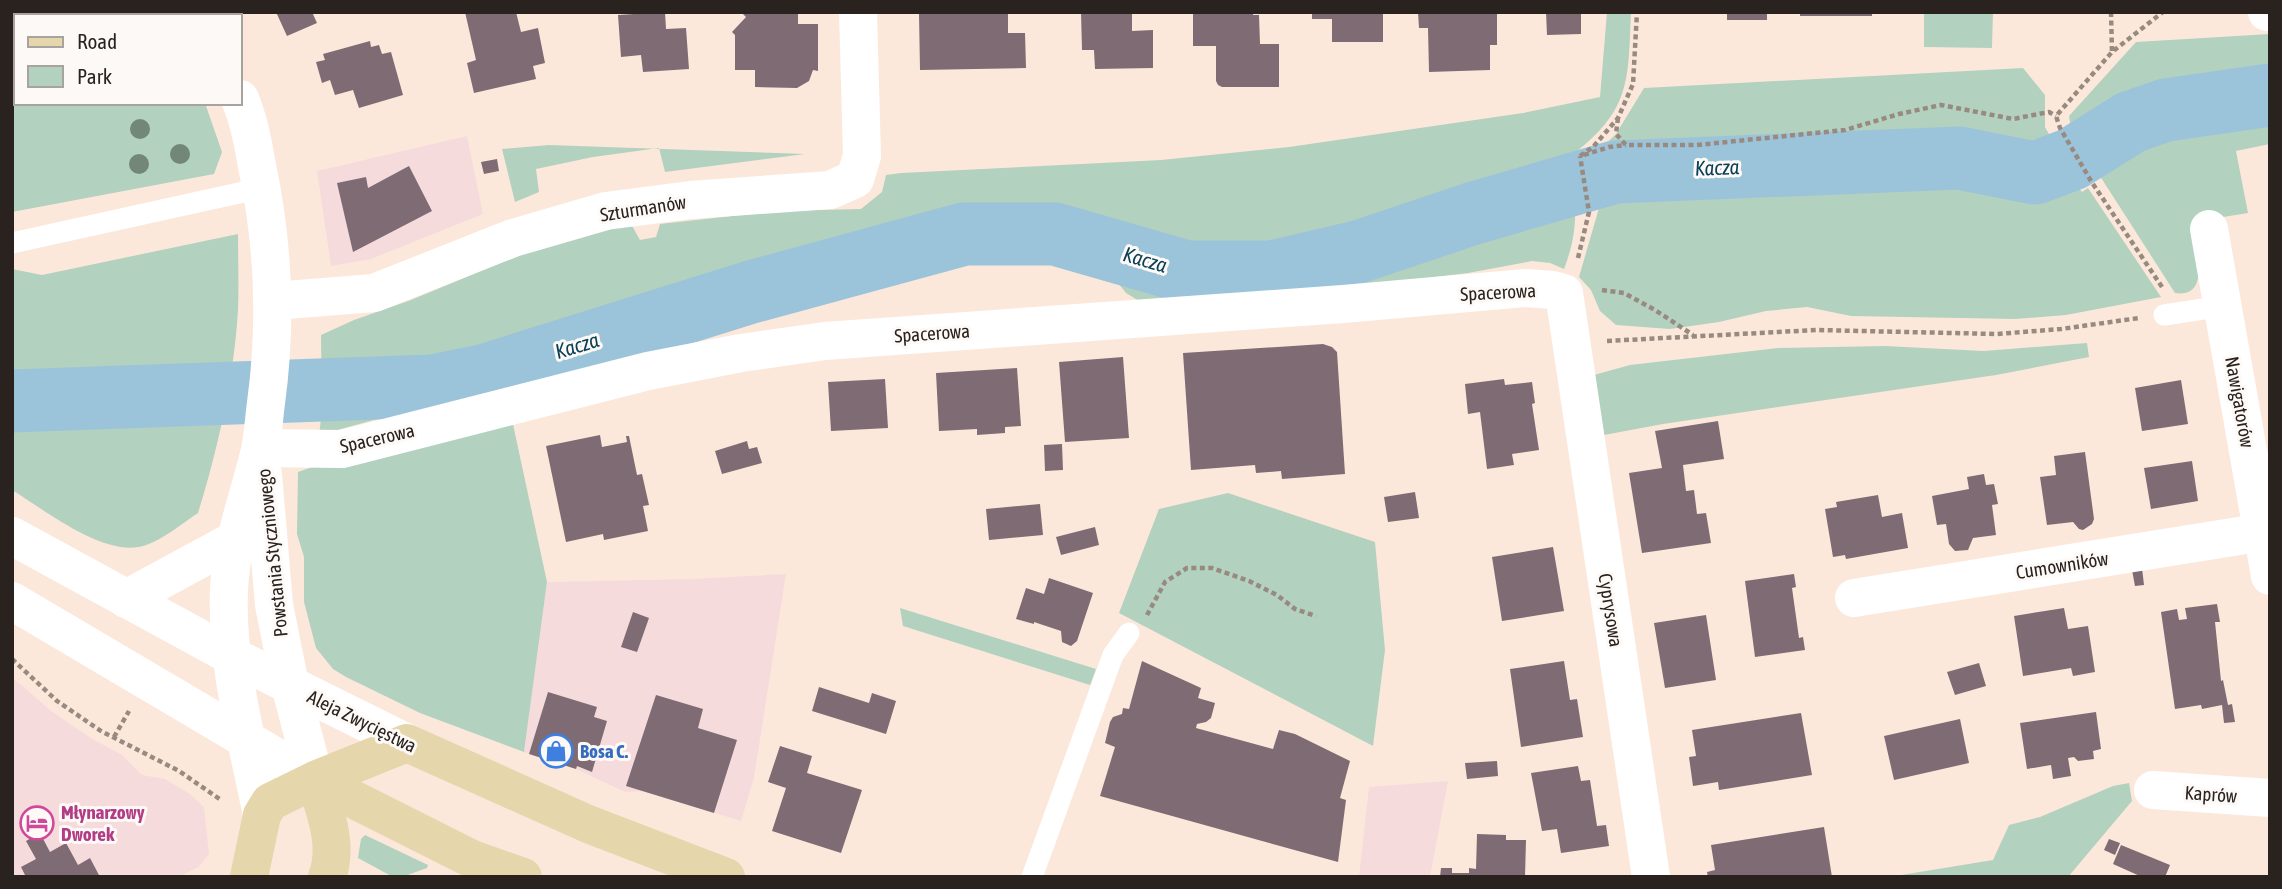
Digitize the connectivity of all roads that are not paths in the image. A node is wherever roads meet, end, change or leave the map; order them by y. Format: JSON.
{"nodes":[{"id":1,"x":858,"y":12,"type":"edge"},
{"id":2,"x":242,"y":104,"type":"edge"},
{"id":3,"x":262,"y":188,"type":"junction"},
{"id":4,"x":2209,"y":229,"type":"dead end"},
{"id":5,"x":12,"y":243,"type":"edge"},
{"id":6,"x":274,"y":301,"type":"junction"},
{"id":7,"x":2166,"y":306,"type":"road end"},
{"id":8,"x":2223,"y":306,"type":"junction"},
{"id":9,"x":1572,"y":344,"type":"joint"},
{"id":10,"x":261,"y":442,"type":"junction"},
{"id":11,"x":2266,"y":532,"type":"edge"},
{"id":12,"x":12,"y":536,"type":"edge"},
{"id":13,"x":235,"y":540,"type":"junction"},
{"id":14,"x":2270,"y":576,"type":"edge"},
{"id":15,"x":1854,"y":598,"type":"dead end"},
{"id":16,"x":126,"y":599,"type":"junction"},
{"id":17,"x":12,"y":601,"type":"edge"},
{"id":18,"x":1129,"y":633,"type":"road end"},
{"id":19,"x":230,"y":655,"type":"junction"},
{"id":20,"x":290,"y":685,"type":"junction"},
{"id":21,"x":247,"y":742,"type":"junction"},
{"id":22,"x":407,"y":743,"type":"junction"},
{"id":23,"x":315,"y":780,"type":"junction"},
{"id":24,"x":2153,"y":790,"type":"dead end"},
{"id":25,"x":2270,"y":798,"type":"edge"},
{"id":26,"x":262,"y":815,"type":"junction"},
{"id":27,"x":457,"y":868,"type":"edge"},
{"id":28,"x":249,"y":877,"type":"edge"},
{"id":29,"x":327,"y":877,"type":"edge"},
{"id":30,"x":523,"y":877,"type":"edge"},
{"id":31,"x":726,"y":877,"type":"edge"},
{"id":32,"x":1032,"y":877,"type":"edge"},
{"id":33,"x":1651,"y":877,"type":"edge"}],
"edges":[{"from":1,"to":6,"type":"street","name":"Szturmanów"},
{"from":2,"to":3,"type":"street","name":"Powstania Styczniowego"},
{"from":3,"to":5,"type":"lane"},
{"from":3,"to":6,"type":"street","name":"Powstania Styczniowego"},
{"from":4,"to":8,"type":"street","name":"Nawigatorów"},
{"from":6,"to":10,"type":"street","name":"Powstania Styczniowego"},
{"from":7,"to":8,"type":"lane"},
{"from":8,"to":11,"type":"street","name":"Nawigatorów"},
{"from":9,"to":10,"type":"street","name":"Spacerowa"},
{"from":9,"to":33,"type":"street","name":"Cyprysowa"},
{"from":10,"to":13,"type":"street","name":"Powstania Styczniowego"},
{"from":10,"to":20,"type":"street","name":"Powstania Styczniowego"},
{"from":11,"to":14,"type":"street","name":"Nawigatorów"},
{"from":11,"to":15,"type":"street","name":"Cumowników"},
{"from":12,"to":16,"type":"street","name":"Aleja Zwycięstwa"},
{"from":13,"to":16,"type":"street"},
{"from":13,"to":19,"type":"street","name":"Powstania Styczniowego"},
{"from":16,"to":19,"type":"street","name":"Aleja Zwycięstwa"},
{"from":17,"to":21,"type":"street"},
{"from":18,"to":32,"type":"lane"},
{"from":19,"to":20,"type":"street","name":"Aleja Zwycięstwa"},
{"from":19,"to":21,"type":"street","name":"Powstania Styczniowego"},
{"from":20,"to":21,"type":"street"},
{"from":20,"to":22,"type":"street","name":"Aleja Zwycięstwa"},
{"from":20,"to":23,"type":"street","name":"Powstania Styczniowego"},
{"from":21,"to":23,"type":"street"},
{"from":21,"to":26,"type":"street","name":"Powstania Styczniowego"},
{"from":22,"to":23,"type":"main road"},
{"from":22,"to":31,"type":"main road","name":"Aleja Zwycięstwa"},
{"from":23,"to":26,"type":"main road"},
{"from":23,"to":27,"type":"main road"},
{"from":23,"to":29,"type":"main road"},
{"from":24,"to":25,"type":"street","name":"Kaprów"},
{"from":26,"to":28,"type":"main road"},
{"from":27,"to":30,"type":"main road"}]}
